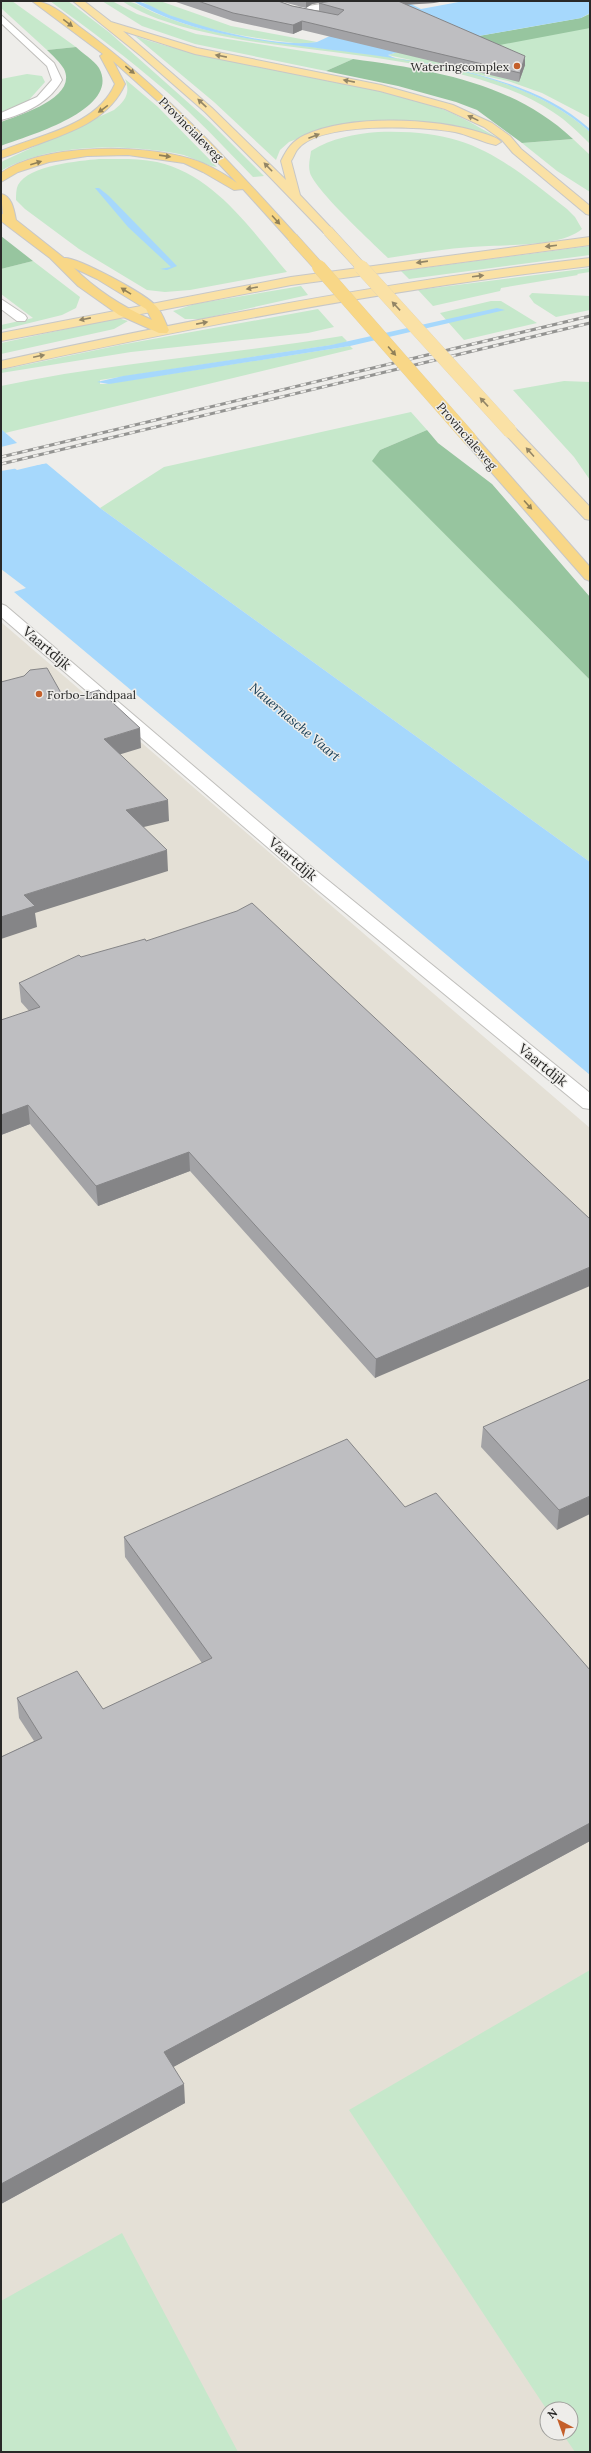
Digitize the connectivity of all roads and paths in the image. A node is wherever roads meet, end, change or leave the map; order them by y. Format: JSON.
{"nodes":[{"id":1,"x":37,"y":1,"type":"edge"},
{"id":2,"x":78,"y":1,"type":"edge"},
{"id":3,"x":359,"y":1,"type":"edge"},
{"id":4,"x":323,"y":16,"type":"edge"},
{"id":5,"x":1,"y":18,"type":"edge"},
{"id":6,"x":109,"y":24,"type":"junction"},
{"id":7,"x":99,"y":46,"type":"junction"},
{"id":8,"x":1,"y":116,"type":"edge"},
{"id":9,"x":517,"y":151,"type":"junction"},
{"id":10,"x":1,"y":155,"type":"edge"},
{"id":11,"x":542,"y":170,"type":"junction"},
{"id":12,"x":1,"y":179,"type":"edge"},
{"id":13,"x":295,"y":195,"type":"junction"},
{"id":14,"x":1,"y":197,"type":"edge"},
{"id":15,"x":590,"y":200,"type":"edge"},
{"id":16,"x":260,"y":201,"type":"junction"},
{"id":17,"x":590,"y":212,"type":"edge"},
{"id":18,"x":5,"y":219,"type":"edge"},
{"id":19,"x":590,"y":241,"type":"edge"},
{"id":20,"x":54,"y":255,"type":"junction"},
{"id":21,"x":590,"y":262,"type":"edge"},
{"id":22,"x":1,"y":302,"type":"edge"},
{"id":23,"x":151,"y":306,"type":"junction"},
{"id":24,"x":123,"y":312,"type":"junction"},
{"id":25,"x":21,"y":318,"type":"dead end"},
{"id":26,"x":163,"y":330,"type":"junction"},
{"id":27,"x":1,"y":337,"type":"edge"},
{"id":28,"x":1,"y":365,"type":"edge"},
{"id":29,"x":590,"y":516,"type":"edge"},
{"id":30,"x":590,"y":576,"type":"edge"},
{"id":31,"x":1,"y":609,"type":"edge"},
{"id":32,"x":590,"y":1103,"type":"edge"}],
"edges":[{"from":1,"to":7,"type":"highway","name":"Provincialeweg","one_way":true},
{"from":2,"to":6,"type":"main road","name":"Provincialeweg"},
{"from":3,"to":4,"type":"street"},
{"from":5,"to":8,"type":"street"},
{"from":9,"to":6,"type":"main road","one_way":true},
{"from":13,"to":6,"type":"main road","name":"Provincialeweg","one_way":true},
{"from":7,"to":10,"type":"highway","one_way":true},
{"from":7,"to":16,"type":"highway","name":"Provincialeweg","one_way":true},
{"from":9,"to":11,"type":"main road"},
{"from":13,"to":9,"type":"main road","one_way":true},
{"from":11,"to":15,"type":"main road"},
{"from":11,"to":17,"type":"main road"},
{"from":12,"to":16,"type":"highway","one_way":true},
{"from":29,"to":13,"type":"main road","name":"Provincialeweg","one_way":true,"bridge":true},
{"from":14,"to":18,"type":"highway"},
{"from":16,"to":30,"type":"highway","name":"Provincialeweg","one_way":true,"bridge":true},
{"from":18,"to":20,"type":"highway"},
{"from":19,"to":23,"type":"main road","one_way":true},
{"from":23,"to":20,"type":"highway","one_way":true},
{"from":20,"to":24,"type":"highway"},
{"from":26,"to":21,"type":"main road","one_way":true},
{"from":22,"to":25,"type":"street"},
{"from":23,"to":24,"type":"main road"},
{"from":23,"to":26,"type":"highway"},
{"from":24,"to":26,"type":"highway"},
{"from":24,"to":27,"type":"main road","one_way":true},
{"from":28,"to":26,"type":"main road","one_way":true},
{"from":31,"to":32,"type":"street","name":"Vaartdijk"}]}
